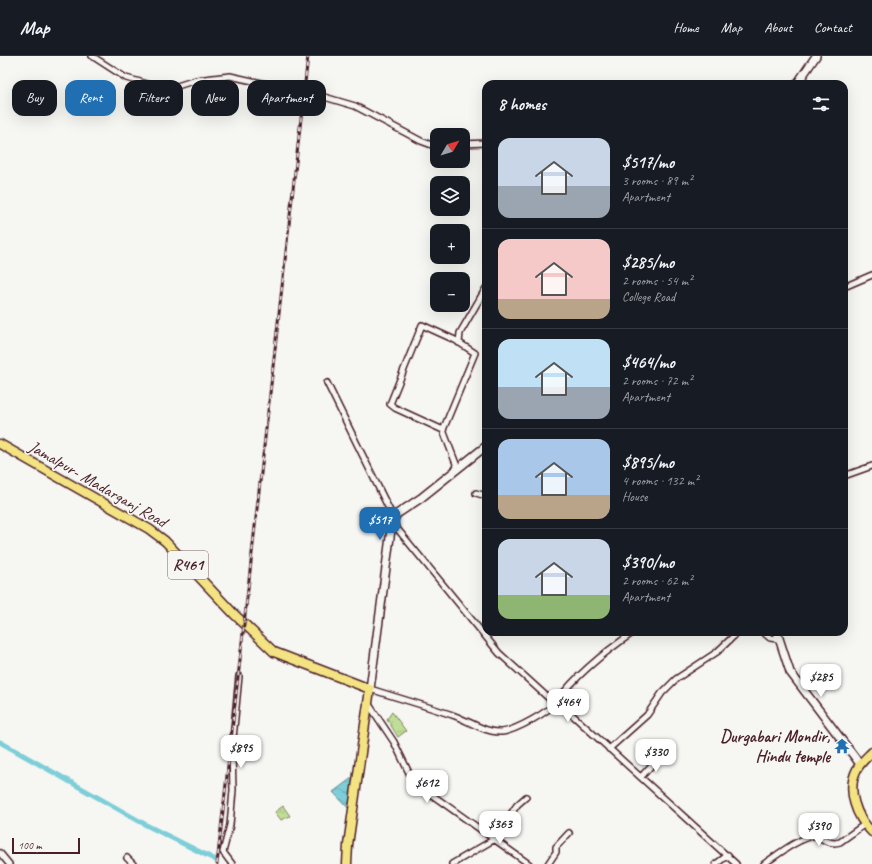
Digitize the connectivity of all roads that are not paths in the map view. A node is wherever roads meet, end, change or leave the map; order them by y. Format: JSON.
{"nodes":[{"id":1,"x":92,"y":56,"type":"edge"},
{"id":2,"x":816,"y":56,"type":"edge"},
{"id":3,"x":800,"y":80,"type":"edge"},
{"id":4,"x":482,"y":143,"type":"edge"},
{"id":5,"x":430,"y":144,"type":"edge"},
{"id":6,"x":470,"y":144,"type":"edge"},
{"id":7,"x":872,"y":275,"type":"edge"},
{"id":8,"x":848,"y":285,"type":"edge"},
{"id":9,"x":482,"y":295,"type":"edge"},
{"id":10,"x":460,"y":333,"type":"junction"},
{"id":11,"x":450,"y":338,"type":"junction"},
{"id":12,"x":460,"y":342,"type":"junction"},
{"id":13,"x":327,"y":383,"type":"dead end"},
{"id":14,"x":443,"y":430,"type":"junction"},
{"id":15,"x":0,"y":444,"type":"edge"},
{"id":16,"x":482,"y":449,"type":"edge"},
{"id":17,"x":872,"y":466,"type":"edge"},
{"id":18,"x":458,"y":469,"type":"junction"},
{"id":19,"x":848,"y":475,"type":"edge"},
{"id":20,"x":476,"y":493,"type":"dead end"},
{"id":21,"x":482,"y":495,"type":"edge"},
{"id":22,"x":392,"y":522,"type":"junction"},
{"id":23,"x":482,"y":632,"type":"edge"},
{"id":24,"x":485,"y":636,"type":"edge"},
{"id":25,"x":628,"y":636,"type":"edge"},
{"id":26,"x":734,"y":636,"type":"edge"},
{"id":27,"x":778,"y":636,"type":"edge"},
{"id":28,"x":240,"y":676,"type":"dead end"},
{"id":29,"x":370,"y":689,"type":"junction"},
{"id":30,"x":368,"y":703,"type":"junction"},
{"id":31,"x":556,"y":703,"type":"junction"},
{"id":32,"x":609,"y":749,"type":"junction"},
{"id":33,"x":872,"y":752,"type":"edge"},
{"id":34,"x":659,"y":757,"type":"dead end"},
{"id":35,"x":860,"y":764,"type":"junction"},
{"id":36,"x":640,"y":777,"type":"junction"},
{"id":37,"x":526,"y":797,"type":"dead end"},
{"id":38,"x":865,"y":824,"type":"junction"},
{"id":39,"x":872,"y":832,"type":"edge"},
{"id":40,"x":569,"y":833,"type":"dead end"},
{"id":41,"x":493,"y":840,"type":"junction"},
{"id":42,"x":0,"y":853,"type":"edge"},
{"id":43,"x":728,"y":855,"type":"junction"},
{"id":44,"x":127,"y":858,"type":"dead end"},
{"id":45,"x":9,"y":864,"type":"edge"},
{"id":46,"x":133,"y":864,"type":"edge"},
{"id":47,"x":232,"y":864,"type":"edge"},
{"id":48,"x":347,"y":864,"type":"edge"},
{"id":49,"x":452,"y":864,"type":"edge"},
{"id":50,"x":529,"y":864,"type":"edge"},
{"id":51,"x":548,"y":864,"type":"edge"},
{"id":52,"x":716,"y":864,"type":"edge"},
{"id":53,"x":736,"y":864,"type":"edge"},
{"id":54,"x":764,"y":864,"type":"edge"}],
"edges":[{"from":1,"to":5,"type":"street"},
{"from":2,"to":3,"type":"main road"},
{"from":4,"to":6,"type":"street"},
{"from":7,"to":8,"type":"street"},
{"from":9,"to":10,"type":"street"},
{"from":10,"to":11,"type":"street"},
{"from":10,"to":12,"type":"street"},
{"from":11,"to":12,"type":"street"},
{"from":11,"to":14,"type":"street"},
{"from":12,"to":14,"type":"street"},
{"from":13,"to":22,"type":"street"},
{"from":14,"to":18,"type":"street"},
{"from":15,"to":29,"type":"main road","name":"Jamalpur- Madarganj Road","number":"R461"},
{"from":16,"to":18,"type":"main road"},
{"from":17,"to":19,"type":"street"},
{"from":18,"to":22,"type":"main road"},
{"from":20,"to":21,"type":"street"},
{"from":22,"to":23,"type":"street"},
{"from":22,"to":29,"type":"main road"},
{"from":24,"to":31,"type":"street"},
{"from":25,"to":31,"type":"street"},
{"from":26,"to":32,"type":"street"},
{"from":27,"to":35,"type":"main road"},
{"from":28,"to":47,"type":"street"},
{"from":29,"to":30,"type":"main road"},
{"from":29,"to":31,"type":"street"},
{"from":30,"to":41,"type":"street"},
{"from":30,"to":48,"type":"main road"},
{"from":31,"to":32,"type":"street"},
{"from":32,"to":36,"type":"street"},
{"from":33,"to":35,"type":"main road"},
{"from":34,"to":36,"type":"street"},
{"from":35,"to":38,"type":"main road"},
{"from":36,"to":43,"type":"street"},
{"from":37,"to":41,"type":"street"},
{"from":38,"to":39,"type":"main road"},
{"from":38,"to":54,"type":"street"},
{"from":40,"to":51,"type":"street"},
{"from":41,"to":49,"type":"street"},
{"from":41,"to":50,"type":"street"},
{"from":42,"to":45,"type":"street"},
{"from":43,"to":52,"type":"street"},
{"from":43,"to":53,"type":"street"},
{"from":44,"to":46,"type":"street"}]}
